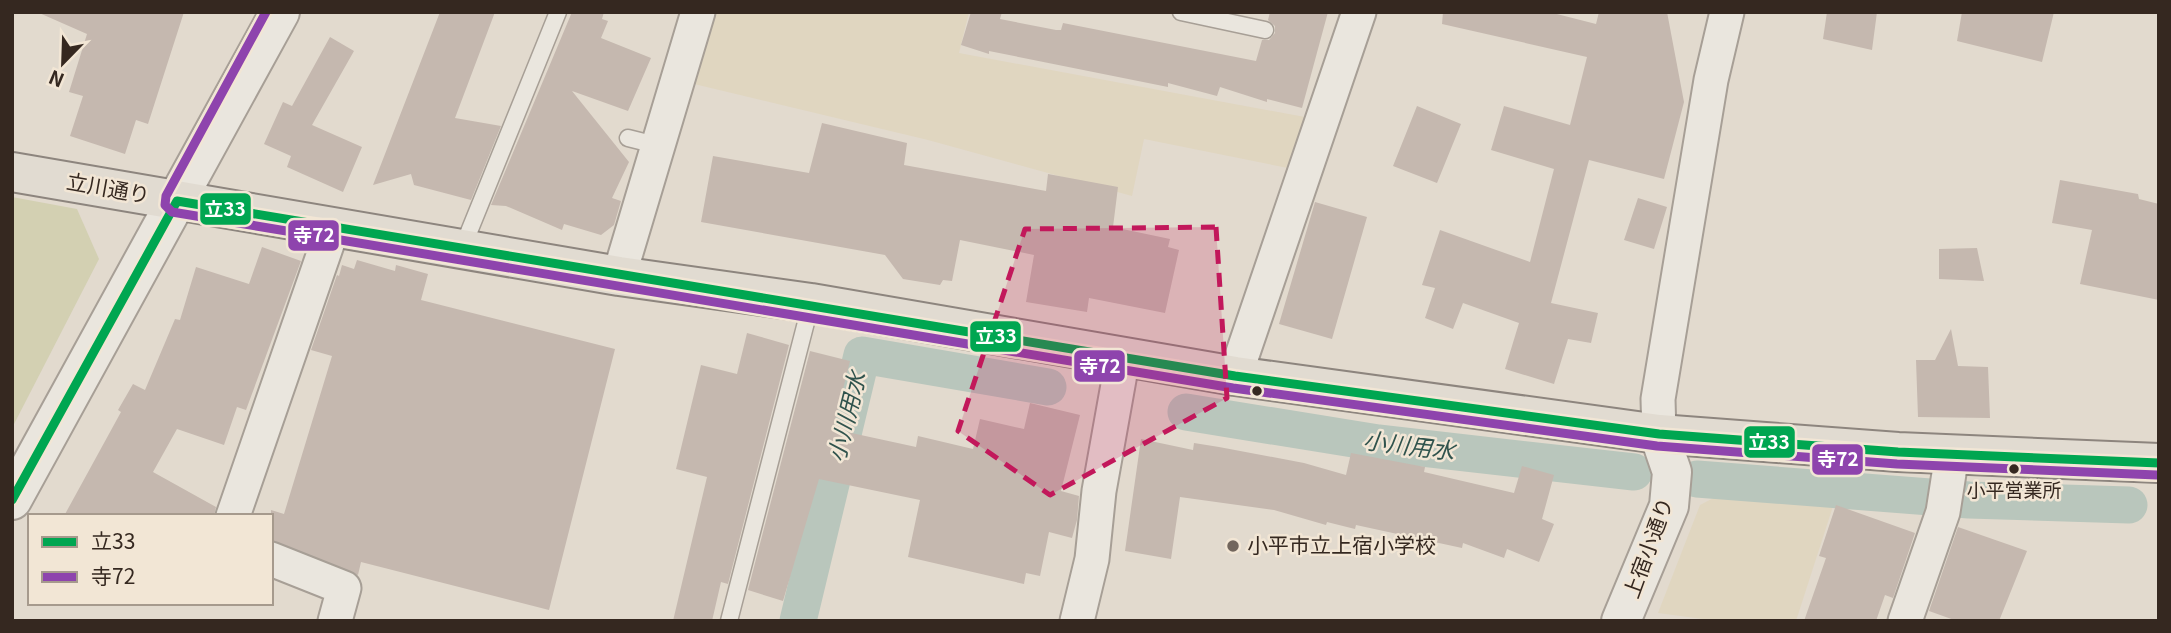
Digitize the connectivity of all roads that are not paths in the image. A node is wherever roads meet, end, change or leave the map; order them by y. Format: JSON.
{"nodes":[{"id":1,"x":280,"y":12,"type":"edge"},
{"id":2,"x":558,"y":12,"type":"edge"},
{"id":3,"x":698,"y":12,"type":"edge"},
{"id":4,"x":1181,"y":12,"type":"edge"},
{"id":5,"x":1359,"y":12,"type":"edge"},
{"id":6,"x":1727,"y":12,"type":"edge"},
{"id":7,"x":1265,"y":30,"type":"dead end"},
{"id":8,"x":12,"y":172,"type":"edge"},
{"id":9,"x":177,"y":201,"type":"junction"},
{"id":10,"x":333,"y":227,"type":"junction"},
{"id":11,"x":462,"y":249,"type":"junction"},
{"id":12,"x":619,"y":276,"type":"junction"},
{"id":13,"x":811,"y":303,"type":"junction"},
{"id":14,"x":1123,"y":357,"type":"junction"},
{"id":15,"x":1236,"y":376,"type":"junction"},
{"id":16,"x":1660,"y":434,"type":"junction"},
{"id":17,"x":2158,"y":469,"type":"edge"},
{"id":18,"x":1947,"y":484,"type":"junction"},
{"id":19,"x":12,"y":500,"type":"edge"},
{"id":20,"x":234,"y":514,"type":"edge"},
{"id":21,"x":273,"y":560,"type":"edge"},
{"id":22,"x":335,"y":621,"type":"edge"},
{"id":23,"x":729,"y":621,"type":"edge"},
{"id":24,"x":1077,"y":621,"type":"edge"},
{"id":25,"x":1621,"y":621,"type":"edge"},
{"id":26,"x":1905,"y":621,"type":"edge"}],
"edges":[{"from":1,"to":9,"type":"street"},
{"from":2,"to":11,"type":"lane"},
{"from":3,"to":12,"type":"street"},
{"from":4,"to":7,"type":"lane"},
{"from":5,"to":15,"type":"street"},
{"from":6,"to":16,"type":"street"},
{"from":8,"to":9,"type":"main road","name":"立川通り"},
{"from":9,"to":10,"type":"main road","name":"立川通り"},
{"from":9,"to":19,"type":"street"},
{"from":10,"to":11,"type":"main road","name":"立川通り"},
{"from":10,"to":20,"type":"street"},
{"from":11,"to":12,"type":"main road","name":"立川通り"},
{"from":12,"to":13,"type":"main road","name":"立川通り"},
{"from":13,"to":14,"type":"main road","name":"立川通り"},
{"from":13,"to":23,"type":"lane"},
{"from":14,"to":15,"type":"main road","name":"立川通り"},
{"from":14,"to":24,"type":"street"},
{"from":15,"to":16,"type":"main road","name":"立川通り"},
{"from":16,"to":18,"type":"main road","name":"立川通り"},
{"from":16,"to":25,"type":"street","name":"上宿小通り"},
{"from":17,"to":18,"type":"main road","name":"立川通り"},
{"from":18,"to":26,"type":"street"},
{"from":21,"to":22,"type":"street"}]}
